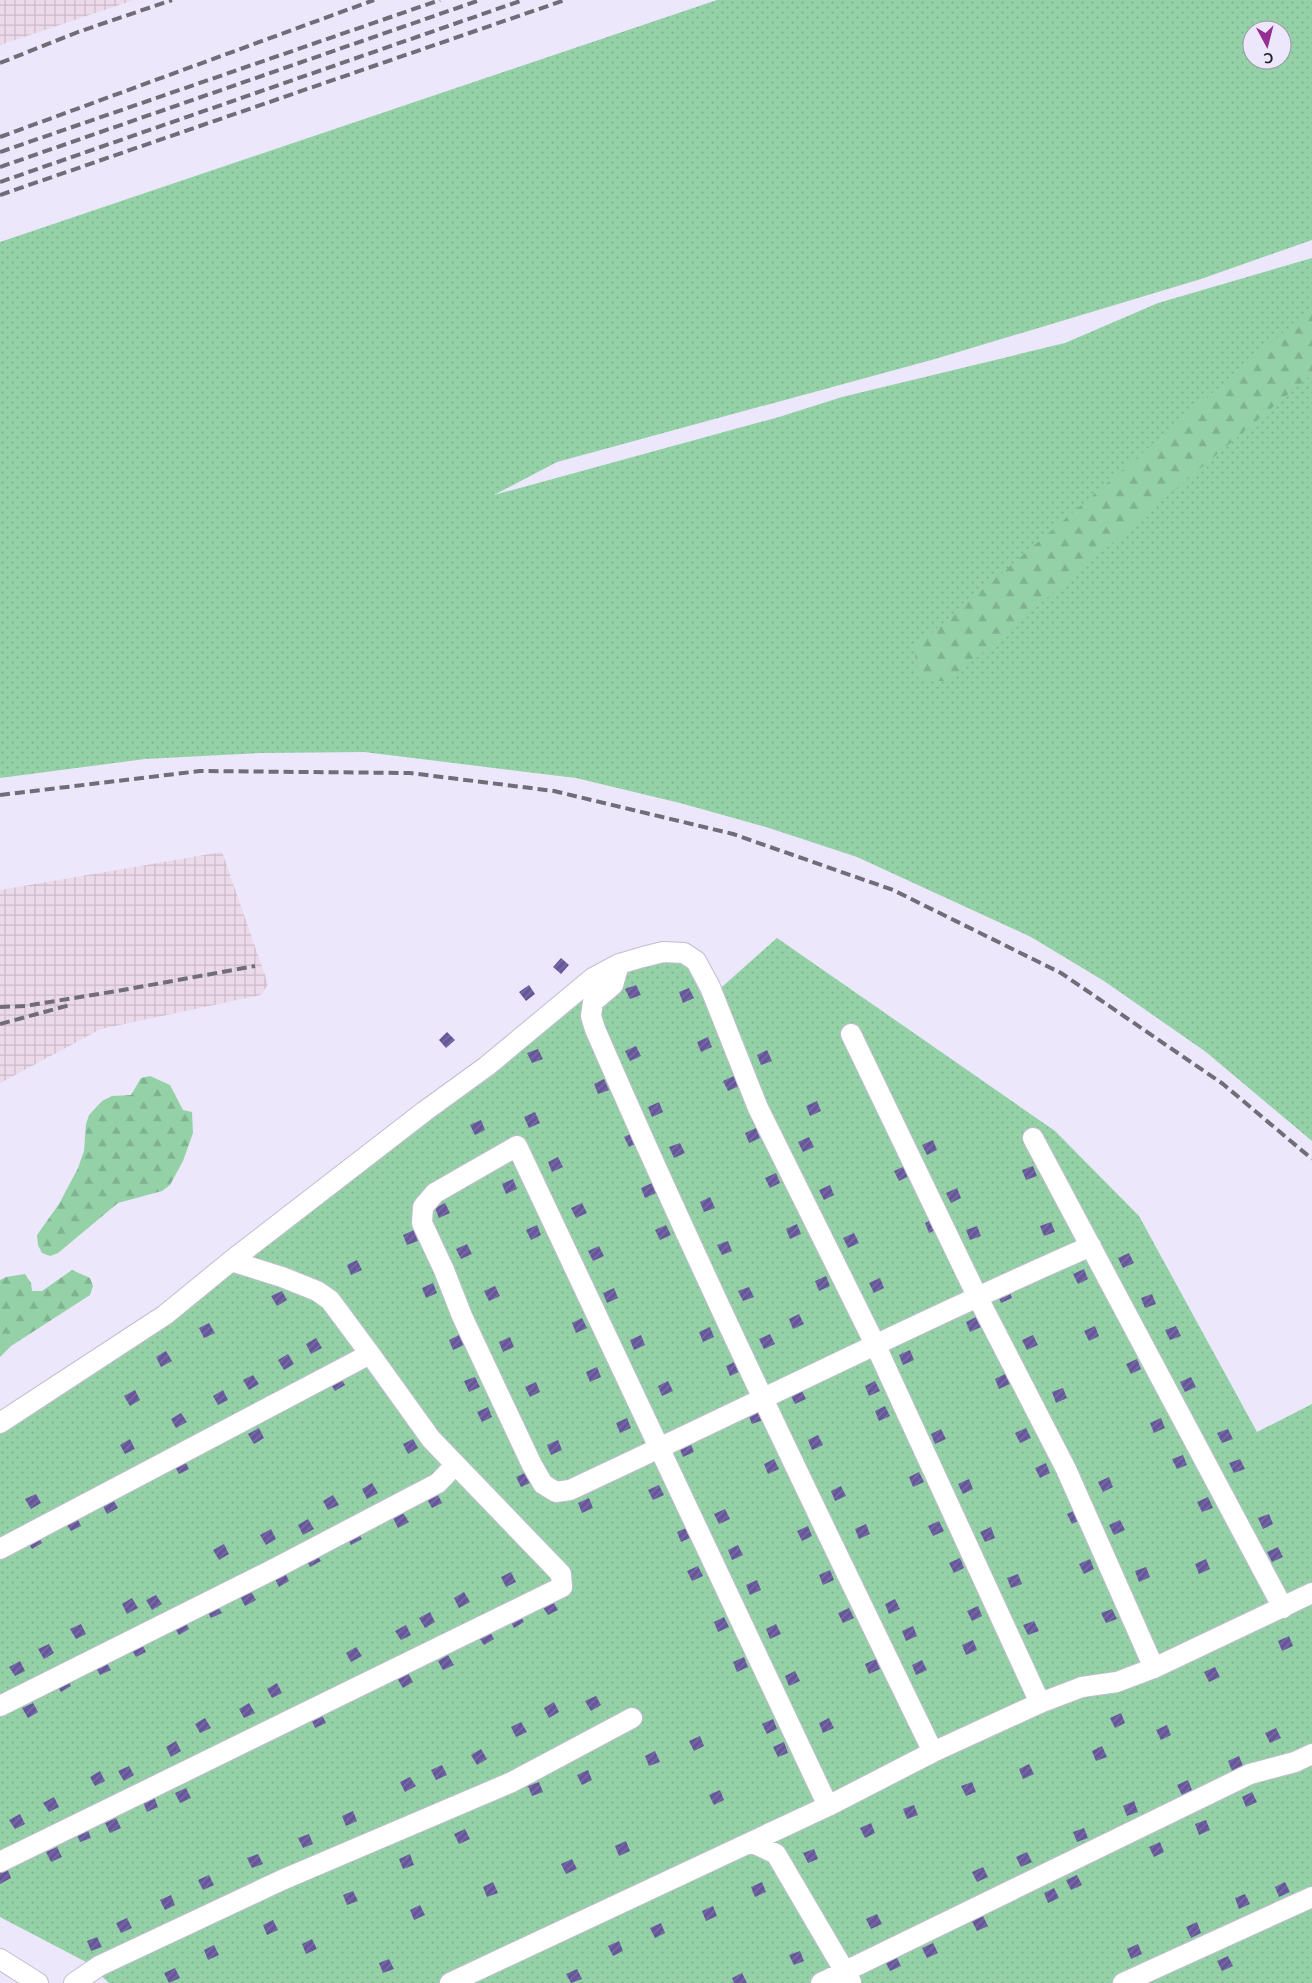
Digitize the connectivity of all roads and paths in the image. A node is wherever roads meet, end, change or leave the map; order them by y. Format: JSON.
{"nodes":[{"id":1,"x":619,"y":964,"type":"junction"},
{"id":2,"x":852,"y":1034,"type":"dead end"},
{"id":3,"x":1034,"y":1138,"type":"dead end"},
{"id":4,"x":1090,"y":1246,"type":"junction"},
{"id":5,"x":231,"y":1261,"type":"junction"},
{"id":6,"x":977,"y":1296,"type":"junction"},
{"id":7,"x":875,"y":1344,"type":"junction"},
{"id":8,"x":370,"y":1354,"type":"junction"},
{"id":9,"x":762,"y":1398,"type":"junction"},
{"id":10,"x":0,"y":1422,"type":"edge"},
{"id":11,"x":658,"y":1448,"type":"junction"},
{"id":12,"x":455,"y":1465,"type":"junction"},
{"id":13,"x":0,"y":1549,"type":"edge"},
{"id":14,"x":1312,"y":1593,"type":"edge"},
{"id":15,"x":1283,"y":1608,"type":"junction"},
{"id":16,"x":1154,"y":1668,"type":"junction"},
{"id":17,"x":1040,"y":1703,"type":"junction"},
{"id":18,"x":0,"y":1706,"type":"edge"},
{"id":19,"x":632,"y":1718,"type":"dead end"},
{"id":20,"x":933,"y":1752,"type":"junction"},
{"id":21,"x":1312,"y":1754,"type":"edge"},
{"id":22,"x":828,"y":1806,"type":"junction"},
{"id":23,"x":751,"y":1842,"type":"junction"},
{"id":24,"x":0,"y":1862,"type":"edge"},
{"id":25,"x":1312,"y":1897,"type":"edge"},
{"id":26,"x":0,"y":1959,"type":"edge"},
{"id":27,"x":849,"y":1977,"type":"edge"},
{"id":28,"x":38,"y":1983,"type":"edge"},
{"id":29,"x":74,"y":1983,"type":"edge"},
{"id":30,"x":450,"y":1983,"type":"edge"},
{"id":31,"x":821,"y":1983,"type":"edge"},
{"id":32,"x":1123,"y":1983,"type":"edge"}],
"edges":[{"from":1,"to":5,"type":"street"},
{"from":1,"to":7,"type":"street"},
{"from":1,"to":9,"type":"street"},
{"from":2,"to":6,"type":"street"},
{"from":3,"to":4,"type":"street"},
{"from":4,"to":6,"type":"street"},
{"from":4,"to":15,"type":"street"},
{"from":5,"to":8,"type":"street"},
{"from":5,"to":10,"type":"street"},
{"from":6,"to":7,"type":"street"},
{"from":6,"to":16,"type":"street"},
{"from":7,"to":9,"type":"street"},
{"from":7,"to":17,"type":"street"},
{"from":8,"to":12,"type":"street"},
{"from":8,"to":13,"type":"street"},
{"from":9,"to":11,"type":"street"},
{"from":9,"to":20,"type":"street"},
{"from":11,"to":11,"type":"street"},
{"from":11,"to":22,"type":"street"},
{"from":12,"to":18,"type":"street"},
{"from":12,"to":24,"type":"street"},
{"from":14,"to":15,"type":"street"},
{"from":15,"to":16,"type":"street"},
{"from":16,"to":17,"type":"street"},
{"from":17,"to":20,"type":"street"},
{"from":19,"to":29,"type":"street"},
{"from":20,"to":22,"type":"street"},
{"from":21,"to":27,"type":"street"},
{"from":22,"to":23,"type":"street"},
{"from":23,"to":27,"type":"street"},
{"from":23,"to":30,"type":"street"},
{"from":25,"to":32,"type":"street"},
{"from":26,"to":28,"type":"street"},
{"from":27,"to":31,"type":"street"}]}
